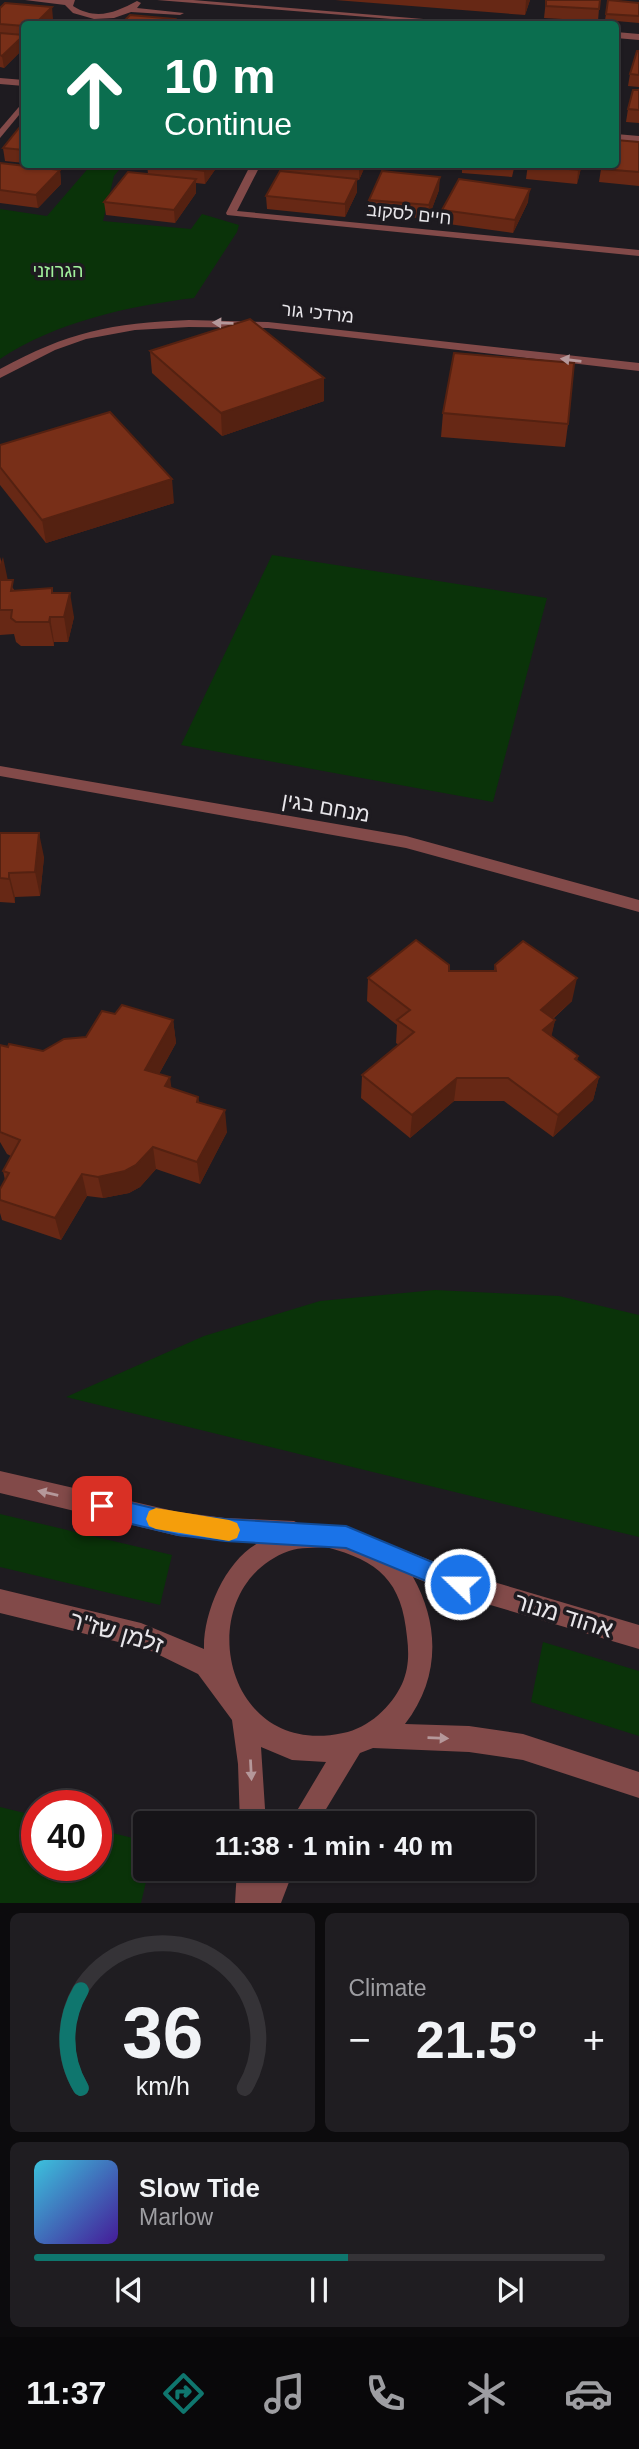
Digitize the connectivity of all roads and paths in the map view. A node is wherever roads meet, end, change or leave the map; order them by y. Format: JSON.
{"nodes":[{"id":1,"x":29,"y":0,"type":"edge"},
{"id":2,"x":136,"y":0,"type":"edge"},
{"id":3,"x":161,"y":0,"type":"edge"},
{"id":4,"x":70,"y":2,"type":"edge"},
{"id":5,"x":131,"y":10,"type":"junction"},
{"id":6,"x":190,"y":14,"type":"dead end"},
{"id":7,"x":91,"y":15,"type":"junction"},
{"id":8,"x":86,"y":21,"type":"edge"},
{"id":9,"x":440,"y":21,"type":"edge"},
{"id":10,"x":619,"y":35,"type":"edge"},
{"id":11,"x":639,"y":37,"type":"edge"},
{"id":12,"x":619,"y":46,"type":"edge"},
{"id":13,"x":639,"y":47,"type":"edge"},
{"id":14,"x":0,"y":81,"type":"edge"},
{"id":15,"x":21,"y":83,"type":"edge"},
{"id":16,"x":21,"y":108,"type":"edge"},
{"id":17,"x":0,"y":135,"type":"edge"},
{"id":18,"x":619,"y":136,"type":"edge"},
{"id":19,"x":639,"y":139,"type":"edge"},
{"id":20,"x":254,"y":168,"type":"edge"},
{"id":21,"x":639,"y":253,"type":"edge"},
{"id":22,"x":639,"y":367,"type":"edge"},
{"id":23,"x":0,"y":374,"type":"edge"},
{"id":24,"x":0,"y":771,"type":"edge"},
{"id":25,"x":639,"y":906,"type":"edge"},
{"id":26,"x":0,"y":1482,"type":"edge"},
{"id":27,"x":308,"y":1533,"type":"junction"},
{"id":28,"x":370,"y":1548,"type":"junction"},
{"id":29,"x":0,"y":1601,"type":"edge"},
{"id":30,"x":639,"y":1637,"type":"edge"},
{"id":31,"x":225,"y":1684,"type":"junction"},
{"id":32,"x":244,"y":1717,"type":"junction"},
{"id":33,"x":360,"y":1741,"type":"junction"},
{"id":34,"x":639,"y":1785,"type":"edge"},
{"id":35,"x":253,"y":1811,"type":"edge"},
{"id":36,"x":311,"y":1811,"type":"edge"},
{"id":37,"x":249,"y":1881,"type":"edge"},
{"id":38,"x":276,"y":1881,"type":"edge"},
{"id":39,"x":248,"y":1903,"type":"edge"},
{"id":40,"x":268,"y":1903,"type":"edge"}],
"edges":[{"from":1,"to":4,"type":"street"},
{"from":2,"to":5,"type":"street"},
{"from":3,"to":9,"type":"street"},
{"from":4,"to":7,"type":"street"},
{"from":5,"to":6,"type":"street"},
{"from":5,"to":7,"type":"street"},
{"from":7,"to":8,"type":"street"},
{"from":10,"to":11,"type":"street"},
{"from":12,"to":13,"type":"street"},
{"from":14,"to":15,"type":"street"},
{"from":16,"to":17,"type":"street"},
{"from":18,"to":19,"type":"street"},
{"from":20,"to":21,"type":"street","name":"חיים לסקוב"},
{"from":22,"to":23,"type":"street","name":"מרדכי גור","one_way":true},
{"from":24,"to":25,"type":"street","name":"מנחם בגין"},
{"from":27,"to":26,"type":"street","one_way":true},
{"from":27,"to":28,"type":"street"},
{"from":27,"to":31,"type":"street"},
{"from":28,"to":30,"type":"street","name":"אהוד מנור"},
{"from":28,"to":33,"type":"street"},
{"from":29,"to":31,"type":"street","name":"זלמן שז\"ר"},
{"from":31,"to":32,"type":"street"},
{"from":32,"to":33,"type":"street"},
{"from":32,"to":35,"type":"street","one_way":true},
{"from":33,"to":34,"type":"street","one_way":true},
{"from":33,"to":36,"type":"street"},
{"from":37,"to":39,"type":"street"},
{"from":38,"to":40,"type":"street"}]}
